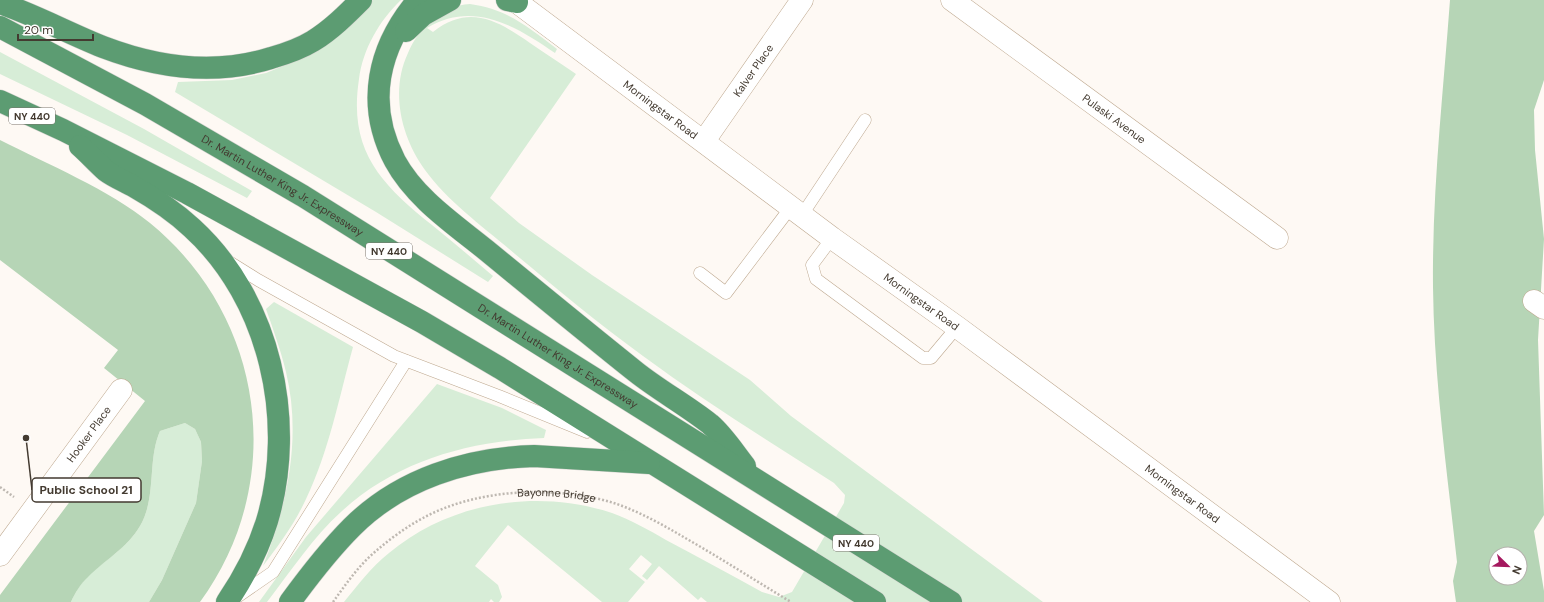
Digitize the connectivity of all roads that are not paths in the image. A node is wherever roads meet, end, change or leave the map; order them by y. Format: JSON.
{"nodes":[{"id":1,"x":418,"y":0,"type":"edge"},
{"id":2,"x":450,"y":0,"type":"edge"},
{"id":3,"x":802,"y":0,"type":"edge"},
{"id":4,"x":952,"y":0,"type":"edge"},
{"id":5,"x":513,"y":1,"type":"edge"},
{"id":6,"x":0,"y":3,"type":"edge"},
{"id":7,"x":355,"y":3,"type":"edge"},
{"id":8,"x":0,"y":27,"type":"edge"},
{"id":9,"x":387,"y":52,"type":"junction"},
{"id":10,"x":0,"y":102,"type":"edge"},
{"id":11,"x":866,"y":120,"type":"dead end"},
{"id":12,"x":63,"y":130,"type":"junction"},
{"id":13,"x":704,"y":141,"type":"junction"},
{"id":14,"x":797,"y":211,"type":"junction"},
{"id":15,"x":832,"y":238,"type":"junction"},
{"id":16,"x":1277,"y":238,"type":"dead end"},
{"id":17,"x":215,"y":252,"type":"junction"},
{"id":18,"x":700,"y":273,"type":"dead end"},
{"id":19,"x":956,"y":327,"type":"junction"},
{"id":20,"x":406,"y":361,"type":"junction"},
{"id":21,"x":121,"y":390,"type":"dead end"},
{"id":22,"x":626,"y":448,"type":"junction"},
{"id":23,"x":653,"y":463,"type":"junction"},
{"id":24,"x":762,"y":485,"type":"junction"},
{"id":25,"x":0,"y":555,"type":"edge"},
{"id":26,"x":228,"y":602,"type":"edge"},
{"id":27,"x":290,"y":602,"type":"edge"},
{"id":28,"x":875,"y":602,"type":"edge"},
{"id":29,"x":951,"y":602,"type":"edge"},
{"id":30,"x":1329,"y":602,"type":"edge"}],
"edges":[{"from":1,"to":9,"type":"highway"},
{"from":2,"to":9,"type":"highway"},
{"from":3,"to":13,"type":"street","name":"Kalver Place"},
{"from":4,"to":16,"type":"street","name":"Pulaski Avenue"},
{"from":5,"to":13,"type":"street","name":"Morningstar Road"},
{"from":6,"to":7,"type":"highway"},
{"from":8,"to":24,"type":"highway","name":"Dr. Martin Luther King Jr. Expressway","number":"NY 440"},
{"from":9,"to":24,"type":"highway"},
{"from":10,"to":12,"type":"highway","number":"NY 440"},
{"from":11,"to":14,"type":"lane"},
{"from":12,"to":17,"type":"highway"},
{"from":12,"to":22,"type":"highway","number":"NY 440"},
{"from":13,"to":14,"type":"street","name":"Morningstar Road"},
{"from":14,"to":15,"type":"street","name":"Morningstar Road"},
{"from":14,"to":18,"type":"lane"},
{"from":15,"to":19,"type":"street","name":"Morningstar Road"},
{"from":15,"to":19,"type":"lane"},
{"from":17,"to":20,"type":"lane"},
{"from":17,"to":26,"type":"highway"},
{"from":19,"to":30,"type":"street","name":"Morningstar Road"},
{"from":20,"to":22,"type":"lane"},
{"from":20,"to":26,"type":"lane"},
{"from":21,"to":25,"type":"street","name":"Hooker Place"},
{"from":22,"to":23,"type":"highway","number":"NY 440"},
{"from":23,"to":27,"type":"highway"},
{"from":23,"to":28,"type":"highway","number":"NY 440"},
{"from":24,"to":29,"type":"highway","number":"NY 440"}]}
